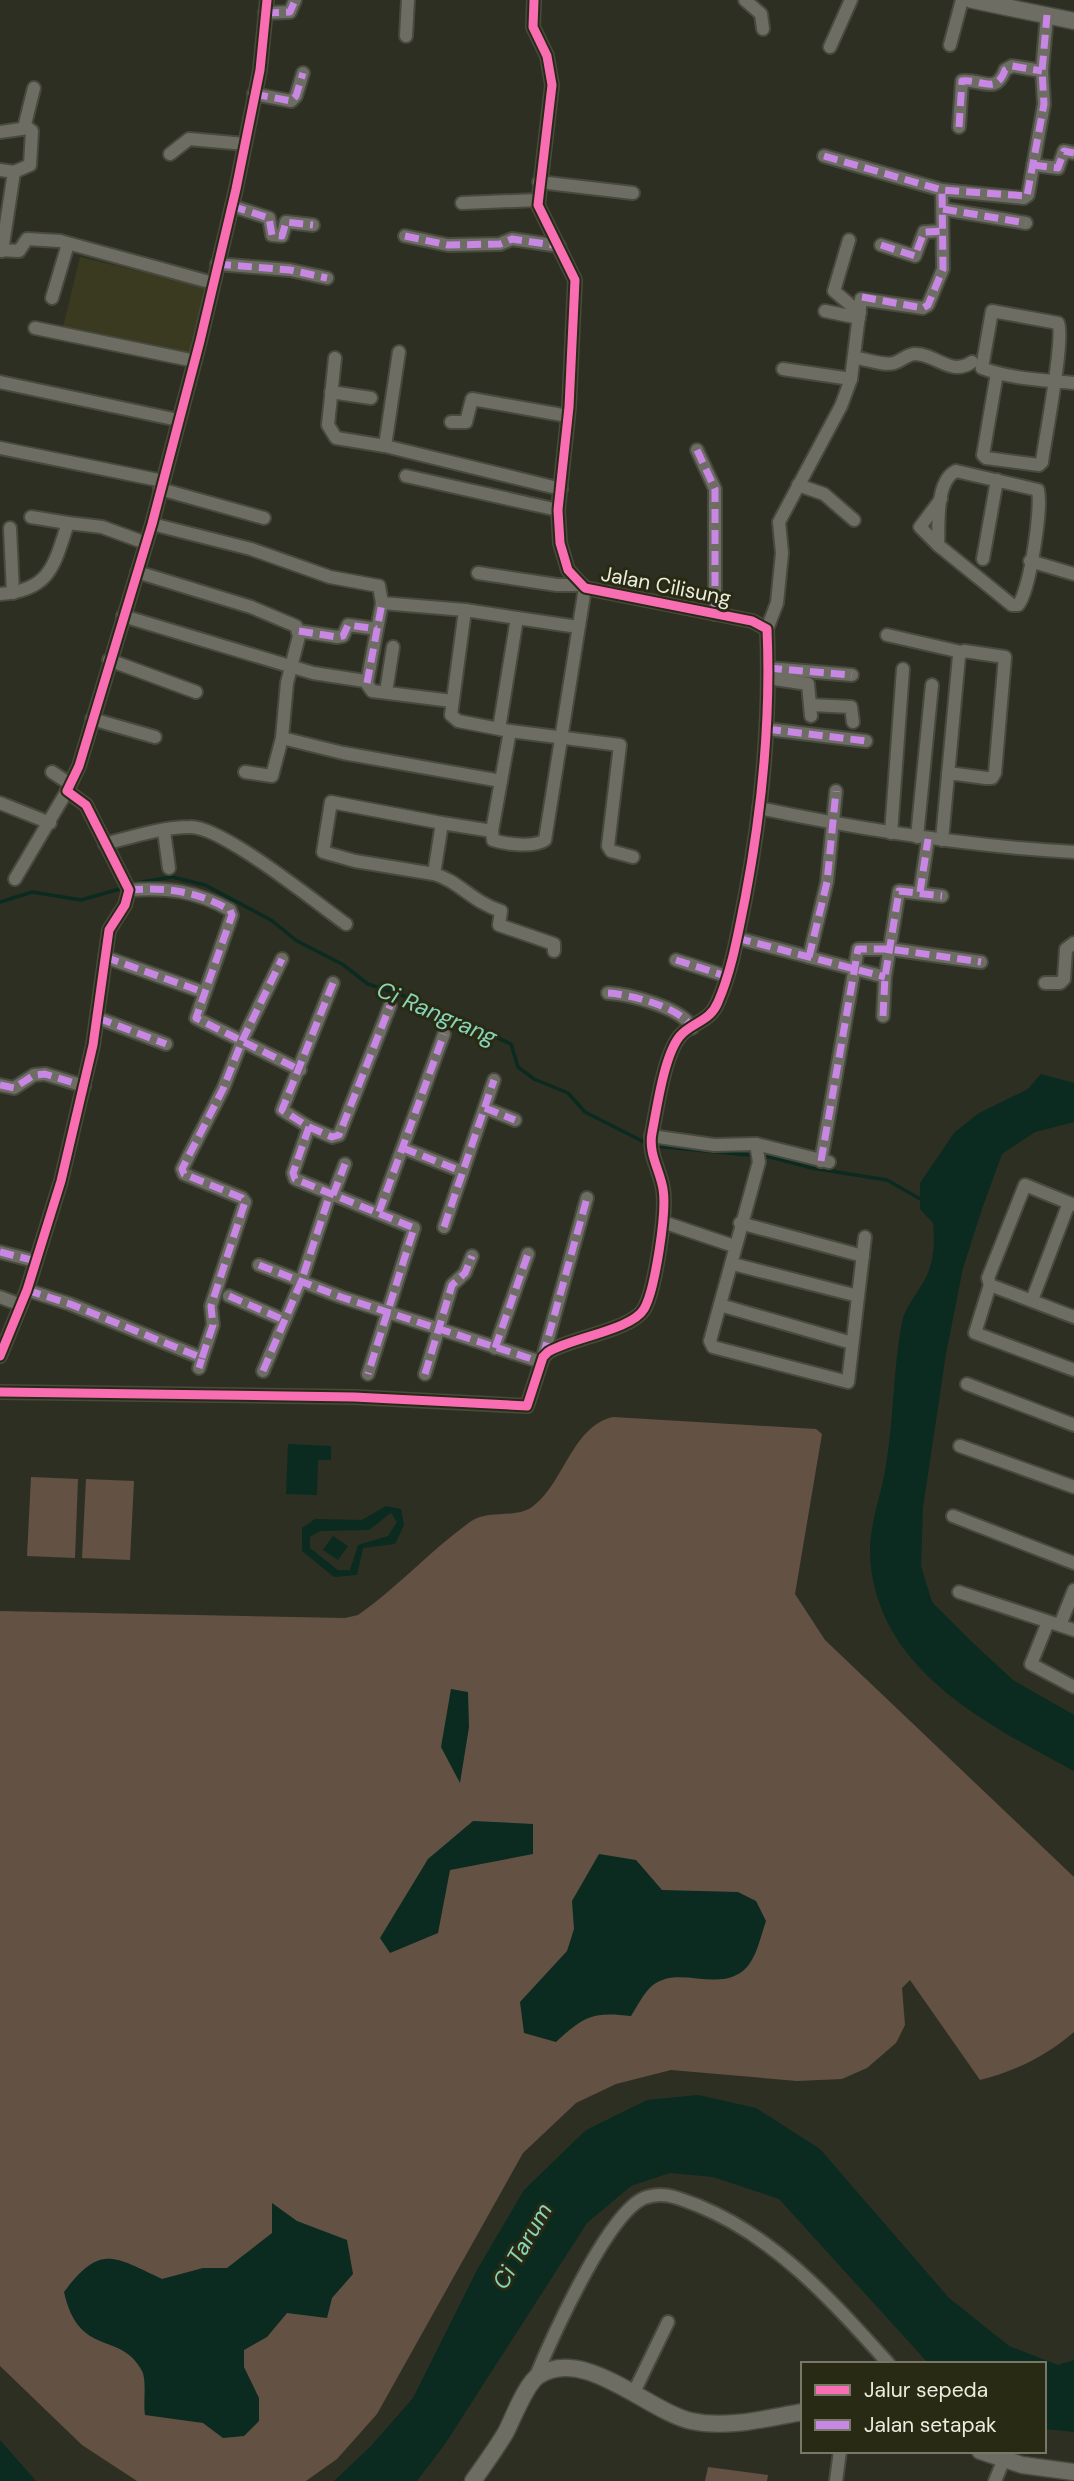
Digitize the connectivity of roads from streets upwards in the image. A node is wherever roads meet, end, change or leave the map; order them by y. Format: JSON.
{"nodes":[{"id":1,"x":295,"y":0,"type":"edge"},
{"id":2,"x":408,"y":0,"type":"edge"},
{"id":3,"x":534,"y":0,"type":"edge"},
{"id":4,"x":744,"y":0,"type":"edge"},
{"id":5,"x":851,"y":0,"type":"edge"},
{"id":6,"x":962,"y":0,"type":"edge"},
{"id":7,"x":972,"y":0,"type":"edge"},
{"id":8,"x":266,"y":7,"type":"edge"},
{"id":9,"x":1047,"y":15,"type":"junction"},
{"id":10,"x":1074,"y":21,"type":"edge"},
{"id":11,"x":763,"y":29,"type":"dead end"},
{"id":12,"x":406,"y":36,"type":"dead end"},
{"id":13,"x":950,"y":45,"type":"dead end"},
{"id":14,"x":830,"y":47,"type":"dead end"},
{"id":15,"x":1042,"y":71,"type":"junction"},
{"id":16,"x":303,"y":73,"type":"dead end"},
{"id":17,"x":34,"y":88,"type":"dead end"},
{"id":18,"x":254,"y":94,"type":"junction"},
{"id":19,"x":959,"y":127,"type":"dead end"},
{"id":20,"x":24,"y":128,"type":"junction"},
{"id":21,"x":0,"y":132,"type":"edge"},
{"id":22,"x":245,"y":144,"type":"junction"},
{"id":23,"x":1074,"y":153,"type":"edge"},
{"id":24,"x":170,"y":154,"type":"dead end"},
{"id":25,"x":824,"y":156,"type":"dead end"},
{"id":26,"x":1033,"y":165,"type":"junction"},
{"id":27,"x":0,"y":170,"type":"edge"},
{"id":28,"x":14,"y":172,"type":"junction"},
{"id":29,"x":539,"y":182,"type":"junction"},
{"id":30,"x":942,"y":190,"type":"junction"},
{"id":31,"x":633,"y":193,"type":"dead end"},
{"id":32,"x":537,"y":200,"type":"junction"},
{"id":33,"x":462,"y":203,"type":"dead end"},
{"id":34,"x":232,"y":206,"type":"junction"},
{"id":35,"x":943,"y":209,"type":"junction"},
{"id":36,"x":4,"y":210,"type":"edge"},
{"id":37,"x":1026,"y":223,"type":"dead end"},
{"id":38,"x":313,"y":225,"type":"dead end"},
{"id":39,"x":942,"y":231,"type":"junction"},
{"id":40,"x":405,"y":236,"type":"dead end"},
{"id":41,"x":849,"y":240,"type":"dead end"},
{"id":42,"x":68,"y":244,"type":"junction"},
{"id":43,"x":881,"y":245,"type":"dead end"},
{"id":44,"x":559,"y":246,"type":"junction"},
{"id":45,"x":1,"y":251,"type":"edge"},
{"id":46,"x":217,"y":264,"type":"junction"},
{"id":47,"x":327,"y":278,"type":"dead end"},
{"id":48,"x":213,"y":284,"type":"junction"},
{"id":49,"x":52,"y":298,"type":"dead end"},
{"id":50,"x":825,"y":311,"type":"dead end"},
{"id":51,"x":860,"y":315,"type":"junction"},
{"id":52,"x":35,"y":328,"type":"dead end"},
{"id":53,"x":399,"y":352,"type":"dead end"},
{"id":54,"x":335,"y":358,"type":"dead end"},
{"id":55,"x":856,"y":358,"type":"junction"},
{"id":56,"x":195,"y":361,"type":"junction"},
{"id":57,"x":972,"y":362,"type":"dead end"},
{"id":58,"x":783,"y":369,"type":"dead end"},
{"id":59,"x":997,"y":373,"type":"junction"},
{"id":60,"x":851,"y":379,"type":"junction"},
{"id":61,"x":1053,"y":381,"type":"junction"},
{"id":62,"x":0,"y":382,"type":"edge"},
{"id":63,"x":1074,"y":383,"type":"edge"},
{"id":64,"x":331,"y":392,"type":"junction"},
{"id":65,"x":371,"y":398,"type":"dead end"},
{"id":66,"x":568,"y":416,"type":"junction"},
{"id":67,"x":178,"y":420,"type":"junction"},
{"id":68,"x":451,"y":422,"type":"dead end"},
{"id":69,"x":384,"y":446,"type":"junction"},
{"id":70,"x":0,"y":448,"type":"edge"},
{"id":71,"x":697,"y":450,"type":"dead end"},
{"id":72,"x":406,"y":476,"type":"dead end"},
{"id":73,"x":997,"y":480,"type":"junction"},
{"id":74,"x":161,"y":485,"type":"junction"},
{"id":75,"x":798,"y":485,"type":"junction"},
{"id":76,"x":561,"y":489,"type":"junction"},
{"id":77,"x":941,"y":499,"type":"junction"},
{"id":78,"x":558,"y":510,"type":"junction"},
{"id":79,"x":31,"y":517,"type":"dead end"},
{"id":80,"x":264,"y":519,"type":"dead end"},
{"id":81,"x":854,"y":520,"type":"dead end"},
{"id":82,"x":68,"y":523,"type":"junction"},
{"id":83,"x":152,"y":524,"type":"junction"},
{"id":84,"x":10,"y":528,"type":"dead end"},
{"id":85,"x":146,"y":543,"type":"junction"},
{"id":86,"x":937,"y":545,"type":"junction"},
{"id":87,"x":983,"y":559,"type":"dead end"},
{"id":88,"x":1030,"y":561,"type":"junction"},
{"id":89,"x":136,"y":572,"type":"junction"},
{"id":90,"x":478,"y":573,"type":"dead end"},
{"id":91,"x":1074,"y":573,"type":"edge"},
{"id":92,"x":582,"y":587,"type":"junction"},
{"id":93,"x":16,"y":592,"type":"edge"},
{"id":94,"x":382,"y":603,"type":"junction"},
{"id":95,"x":465,"y":610,"type":"junction"},
{"id":96,"x":715,"y":614,"type":"junction"},
{"id":97,"x":123,"y":616,"type":"junction"},
{"id":98,"x":517,"y":618,"type":"junction"},
{"id":99,"x":578,"y":627,"type":"junction"},
{"id":100,"x":377,"y":629,"type":"junction"},
{"id":101,"x":767,"y":629,"type":"junction"},
{"id":102,"x":299,"y":631,"type":"junction"},
{"id":103,"x":887,"y":635,"type":"dead end"},
{"id":104,"x":393,"y":647,"type":"dead end"},
{"id":105,"x":961,"y":652,"type":"junction"},
{"id":106,"x":109,"y":660,"type":"junction"},
{"id":107,"x":290,"y":667,"type":"junction"},
{"id":108,"x":903,"y":669,"type":"dead end"},
{"id":109,"x":768,"y":673,"type":"junction"},
{"id":110,"x":852,"y":675,"type":"dead end"},
{"id":111,"x":367,"y":683,"type":"junction"},
{"id":112,"x":932,"y":685,"type":"dead end"},
{"id":113,"x":196,"y":692,"type":"dead end"},
{"id":114,"x":386,"y":692,"type":"junction"},
{"id":115,"x":452,"y":701,"type":"junction"},
{"id":116,"x":92,"y":719,"type":"junction"},
{"id":117,"x":853,"y":722,"type":"dead end"},
{"id":118,"x":767,"y":729,"type":"junction"},
{"id":119,"x":504,"y":730,"type":"junction"},
{"id":120,"x":560,"y":736,"type":"junction"},
{"id":121,"x":155,"y":737,"type":"dead end"},
{"id":122,"x":282,"y":738,"type":"junction"},
{"id":123,"x":866,"y":741,"type":"dead end"},
{"id":124,"x":52,"y":772,"type":"dead end"},
{"id":125,"x":245,"y":772,"type":"dead end"},
{"id":126,"x":948,"y":773,"type":"junction"},
{"id":127,"x":501,"y":781,"type":"junction"},
{"id":128,"x":69,"y":788,"type":"junction"},
{"id":129,"x":335,"y":789,"type":"dead end"},
{"id":130,"x":836,"y":792,"type":"dead end"},
{"id":131,"x":331,"y":802,"type":"junction"},
{"id":132,"x":0,"y":803,"type":"edge"},
{"id":133,"x":758,"y":808,"type":"junction"},
{"id":134,"x":50,"y":823,"type":"junction"},
{"id":135,"x":442,"y":823,"type":"junction"},
{"id":136,"x":834,"y":824,"type":"junction"},
{"id":137,"x":164,"y":831,"type":"junction"},
{"id":138,"x":492,"y":831,"type":"junction"},
{"id":139,"x":891,"y":833,"type":"junction"},
{"id":140,"x":922,"y":838,"type":"junction"},
{"id":141,"x":942,"y":841,"type":"junction"},
{"id":142,"x":105,"y":844,"type":"junction"},
{"id":143,"x":1074,"y":852,"type":"edge"},
{"id":144,"x":634,"y":857,"type":"dead end"},
{"id":145,"x":169,"y":868,"type":"dead end"},
{"id":146,"x":434,"y":874,"type":"junction"},
{"id":147,"x":15,"y":879,"type":"dead end"},
{"id":148,"x":127,"y":883,"type":"junction"},
{"id":149,"x":920,"y":892,"type":"junction"},
{"id":150,"x":942,"y":896,"type":"dead end"},
{"id":151,"x":346,"y":924,"type":"dead end"},
{"id":152,"x":737,"y":939,"type":"junction"},
{"id":153,"x":1074,"y":943,"type":"edge"},
{"id":154,"x":890,"y":949,"type":"junction"},
{"id":155,"x":554,"y":951,"type":"dead end"},
{"id":156,"x":105,"y":957,"type":"junction"},
{"id":157,"x":809,"y":957,"type":"junction"},
{"id":158,"x":282,"y":959,"type":"dead end"},
{"id":159,"x":676,"y":960,"type":"dead end"},
{"id":160,"x":981,"y":962,"type":"dead end"},
{"id":161,"x":854,"y":969,"type":"junction"},
{"id":162,"x":726,"y":976,"type":"junction"},
{"id":163,"x":885,"y":977,"type":"junction"},
{"id":164,"x":333,"y":983,"type":"dead end"},
{"id":165,"x":1045,"y":983,"type":"dead end"},
{"id":166,"x":203,"y":992,"type":"junction"},
{"id":167,"x":608,"y":993,"type":"dead end"},
{"id":168,"x":390,"y":1006,"type":"dead end"},
{"id":169,"x":883,"y":1016,"type":"dead end"},
{"id":170,"x":98,"y":1018,"type":"junction"},
{"id":171,"x":692,"y":1028,"type":"junction"},
{"id":172,"x":444,"y":1034,"type":"dead end"},
{"id":173,"x":242,"y":1041,"type":"junction"},
{"id":174,"x":166,"y":1044,"type":"dead end"},
{"id":175,"x":300,"y":1070,"type":"junction"},
{"id":176,"x":494,"y":1080,"type":"dead end"},
{"id":177,"x":0,"y":1085,"type":"edge"},
{"id":178,"x":84,"y":1086,"type":"junction"},
{"id":179,"x":485,"y":1108,"type":"junction"},
{"id":180,"x":515,"y":1120,"type":"dead end"},
{"id":181,"x":309,"y":1127,"type":"junction"},
{"id":182,"x":651,"y":1139,"type":"junction"},
{"id":183,"x":403,"y":1148,"type":"junction"},
{"id":184,"x":758,"y":1153,"type":"junction"},
{"id":185,"x":345,"y":1164,"type":"dead end"},
{"id":186,"x":461,"y":1171,"type":"junction"},
{"id":187,"x":331,"y":1194,"type":"junction"},
{"id":188,"x":587,"y":1198,"type":"dead end"},
{"id":189,"x":1072,"y":1204,"type":"edge"},
{"id":190,"x":379,"y":1212,"type":"junction"},
{"id":191,"x":663,"y":1223,"type":"junction"},
{"id":192,"x":740,"y":1223,"type":"junction"},
{"id":193,"x":444,"y":1227,"type":"dead end"},
{"id":194,"x":865,"y":1237,"type":"dead end"},
{"id":195,"x":734,"y":1246,"type":"junction"},
{"id":196,"x":0,"y":1252,"type":"edge"},
{"id":197,"x":528,"y":1254,"type":"dead end"},
{"id":198,"x":472,"y":1256,"type":"dead end"},
{"id":199,"x":863,"y":1256,"type":"junction"},
{"id":200,"x":35,"y":1261,"type":"junction"},
{"id":201,"x":733,"y":1264,"type":"junction"},
{"id":202,"x":259,"y":1265,"type":"dead end"},
{"id":203,"x":301,"y":1282,"type":"junction"},
{"id":204,"x":990,"y":1285,"type":"junction"},
{"id":205,"x":27,"y":1290,"type":"junction"},
{"id":206,"x":229,"y":1296,"type":"dead end"},
{"id":207,"x":858,"y":1296,"type":"junction"},
{"id":208,"x":0,"y":1297,"type":"edge"},
{"id":209,"x":1032,"y":1300,"type":"junction"},
{"id":210,"x":21,"y":1305,"type":"junction"},
{"id":211,"x":720,"y":1305,"type":"junction"},
{"id":212,"x":388,"y":1313,"type":"junction"},
{"id":213,"x":1074,"y":1317,"type":"edge"},
{"id":214,"x":284,"y":1320,"type":"junction"},
{"id":215,"x":438,"y":1330,"type":"junction"},
{"id":216,"x":852,"y":1343,"type":"junction"},
{"id":217,"x":495,"y":1348,"type":"junction"},
{"id":218,"x":0,"y":1356,"type":"edge"},
{"id":219,"x":542,"y":1360,"type":"junction"},
{"id":220,"x":1074,"y":1370,"type":"edge"},
{"id":221,"x":263,"y":1371,"type":"dead end"},
{"id":222,"x":368,"y":1374,"type":"dead end"},
{"id":223,"x":425,"y":1374,"type":"dead end"},
{"id":224,"x":967,"y":1384,"type":"dead end"},
{"id":225,"x":0,"y":1392,"type":"edge"},
{"id":226,"x":1074,"y":1425,"type":"edge"},
{"id":227,"x":960,"y":1447,"type":"dead end"},
{"id":228,"x":1074,"y":1487,"type":"edge"},
{"id":229,"x":953,"y":1516,"type":"dead end"},
{"id":230,"x":1074,"y":1563,"type":"edge"},
{"id":231,"x":1074,"y":1590,"type":"edge"},
{"id":232,"x":959,"y":1592,"type":"dead end"},
{"id":233,"x":1054,"y":1624,"type":"junction"},
{"id":234,"x":1074,"y":1630,"type":"edge"},
{"id":235,"x":1074,"y":1687,"type":"edge"},
{"id":236,"x":668,"y":2322,"type":"dead end"},
{"id":237,"x":887,"y":2362,"type":"edge"},
{"id":238,"x":534,"y":2378,"type":"junction"},
{"id":239,"x":634,"y":2392,"type":"junction"},
{"id":240,"x":801,"y":2412,"type":"edge"},
{"id":241,"x":840,"y":2453,"type":"edge"},
{"id":242,"x":986,"y":2453,"type":"edge"},
{"id":243,"x":1004,"y":2459,"type":"junction"},
{"id":244,"x":1074,"y":2472,"type":"edge"},
{"id":245,"x":473,"y":2481,"type":"edge"},
{"id":246,"x":836,"y":2481,"type":"edge"},
{"id":247,"x":995,"y":2481,"type":"edge"}],
"edges":[{"from":1,"to":8,"type":"street"},
{"from":2,"to":12,"type":"street"},
{"from":3,"to":29,"type":"street","name":"Jalan Cilisung"},
{"from":4,"to":11,"type":"street"},
{"from":5,"to":14,"type":"street"},
{"from":6,"to":13,"type":"street"},
{"from":7,"to":9,"type":"street"},
{"from":8,"to":18,"type":"street"},
{"from":9,"to":10,"type":"street"},
{"from":9,"to":15,"type":"street"},
{"from":15,"to":19,"type":"street"},
{"from":15,"to":26,"type":"street"},
{"from":16,"to":18,"type":"street"},
{"from":17,"to":20,"type":"street"},
{"from":18,"to":22,"type":"street"},
{"from":20,"to":21,"type":"street"},
{"from":20,"to":28,"type":"street"},
{"from":22,"to":24,"type":"street"},
{"from":22,"to":34,"type":"street"},
{"from":23,"to":26,"type":"street"},
{"from":25,"to":30,"type":"street"},
{"from":26,"to":30,"type":"street"},
{"from":27,"to":28,"type":"street"},
{"from":28,"to":36,"type":"street"},
{"from":29,"to":31,"type":"street"},
{"from":29,"to":32,"type":"street","name":"Jalan Cilisung"},
{"from":30,"to":35,"type":"street"},
{"from":32,"to":33,"type":"street"},
{"from":32,"to":44,"type":"street","name":"Jalan Cilisung"},
{"from":34,"to":38,"type":"street"},
{"from":34,"to":46,"type":"street"},
{"from":35,"to":37,"type":"street"},
{"from":35,"to":39,"type":"street"},
{"from":36,"to":45,"type":"street"},
{"from":39,"to":43,"type":"street"},
{"from":39,"to":51,"type":"street"},
{"from":40,"to":44,"type":"street"},
{"from":41,"to":51,"type":"street"},
{"from":42,"to":45,"type":"street"},
{"from":42,"to":48,"type":"street"},
{"from":42,"to":49,"type":"street"},
{"from":44,"to":66,"type":"street","name":"Jalan Cilisung"},
{"from":46,"to":47,"type":"street"},
{"from":46,"to":48,"type":"street"},
{"from":48,"to":56,"type":"street"},
{"from":50,"to":51,"type":"street"},
{"from":51,"to":55,"type":"street"},
{"from":52,"to":56,"type":"street"},
{"from":53,"to":69,"type":"street"},
{"from":54,"to":64,"type":"street"},
{"from":55,"to":57,"type":"street"},
{"from":55,"to":60,"type":"street"},
{"from":56,"to":67,"type":"street"},
{"from":58,"to":60,"type":"street"},
{"from":59,"to":61,"type":"street"},
{"from":59,"to":61,"type":"street"},
{"from":59,"to":61,"type":"street"},
{"from":60,"to":75,"type":"street"},
{"from":61,"to":63,"type":"street"},
{"from":62,"to":67,"type":"street"},
{"from":64,"to":65,"type":"street"},
{"from":64,"to":69,"type":"street"},
{"from":66,"to":68,"type":"street"},
{"from":66,"to":76,"type":"street","name":"Jalan Cilisung"},
{"from":67,"to":74,"type":"street"},
{"from":69,"to":76,"type":"street"},
{"from":70,"to":74,"type":"street"},
{"from":71,"to":96,"type":"street"},
{"from":72,"to":78,"type":"street"},
{"from":73,"to":77,"type":"street"},
{"from":73,"to":87,"type":"street"},
{"from":73,"to":88,"type":"street"},
{"from":74,"to":80,"type":"street"},
{"from":74,"to":83,"type":"street"},
{"from":75,"to":81,"type":"street"},
{"from":75,"to":101,"type":"street"},
{"from":76,"to":78,"type":"street","name":"Jalan Cilisung"},
{"from":77,"to":86,"type":"street"},
{"from":77,"to":86,"type":"street"},
{"from":78,"to":92,"type":"street","name":"Jalan Cilisung"},
{"from":79,"to":82,"type":"street"},
{"from":82,"to":85,"type":"street"},
{"from":82,"to":93,"type":"street"},
{"from":83,"to":85,"type":"street"},
{"from":83,"to":94,"type":"street"},
{"from":84,"to":93,"type":"street"},
{"from":85,"to":89,"type":"street"},
{"from":86,"to":88,"type":"street"},
{"from":88,"to":91,"type":"street"},
{"from":89,"to":97,"type":"street"},
{"from":89,"to":102,"type":"street"},
{"from":90,"to":92,"type":"street"},
{"from":92,"to":96,"type":"street","name":"Jalan Cilisung"},
{"from":92,"to":99,"type":"street"},
{"from":94,"to":95,"type":"street"},
{"from":94,"to":100,"type":"street"},
{"from":95,"to":98,"type":"street"},
{"from":95,"to":115,"type":"street"},
{"from":96,"to":101,"type":"street","name":"Jalan Cilisung"},
{"from":97,"to":106,"type":"street"},
{"from":97,"to":107,"type":"street"},
{"from":98,"to":99,"type":"street"},
{"from":98,"to":119,"type":"street"},
{"from":99,"to":120,"type":"street"},
{"from":100,"to":102,"type":"street"},
{"from":100,"to":111,"type":"street"},
{"from":101,"to":109,"type":"street"},
{"from":102,"to":107,"type":"street"},
{"from":103,"to":105,"type":"street"},
{"from":104,"to":114,"type":"street"},
{"from":105,"to":126,"type":"street"},
{"from":105,"to":126,"type":"street"},
{"from":106,"to":113,"type":"street"},
{"from":106,"to":116,"type":"street"},
{"from":107,"to":111,"type":"street"},
{"from":107,"to":122,"type":"street"},
{"from":108,"to":139,"type":"street"},
{"from":109,"to":110,"type":"street"},
{"from":109,"to":117,"type":"street"},
{"from":109,"to":118,"type":"street"},
{"from":111,"to":114,"type":"street"},
{"from":112,"to":140,"type":"street"},
{"from":114,"to":115,"type":"street"},
{"from":115,"to":119,"type":"street"},
{"from":116,"to":121,"type":"street"},
{"from":116,"to":128,"type":"street"},
{"from":118,"to":123,"type":"street"},
{"from":118,"to":133,"type":"street"},
{"from":119,"to":120,"type":"street"},
{"from":119,"to":127,"type":"street"},
{"from":120,"to":138,"type":"street"},
{"from":120,"to":144,"type":"street"},
{"from":122,"to":125,"type":"street"},
{"from":122,"to":127,"type":"street"},
{"from":124,"to":128,"type":"street"},
{"from":126,"to":141,"type":"street"},
{"from":127,"to":138,"type":"street"},
{"from":128,"to":134,"type":"street"},
{"from":128,"to":142,"type":"street"},
{"from":129,"to":131,"type":"street"},
{"from":130,"to":136,"type":"street"},
{"from":131,"to":135,"type":"street"},
{"from":131,"to":146,"type":"street"},
{"from":132,"to":134,"type":"street"},
{"from":133,"to":136,"type":"street"},
{"from":133,"to":152,"type":"street"},
{"from":134,"to":147,"type":"street"},
{"from":135,"to":138,"type":"street"},
{"from":135,"to":146,"type":"street"},
{"from":136,"to":139,"type":"street"},
{"from":136,"to":157,"type":"street"},
{"from":137,"to":142,"type":"street"},
{"from":137,"to":145,"type":"street"},
{"from":137,"to":151,"type":"street"},
{"from":139,"to":140,"type":"street"},
{"from":140,"to":141,"type":"street"},
{"from":140,"to":149,"type":"street"},
{"from":141,"to":143,"type":"street"},
{"from":142,"to":148,"type":"street"},
{"from":146,"to":155,"type":"street"},
{"from":148,"to":156,"type":"street"},
{"from":148,"to":166,"type":"street"},
{"from":149,"to":150,"type":"street"},
{"from":149,"to":154,"type":"street"},
{"from":152,"to":157,"type":"street"},
{"from":152,"to":162,"type":"street"},
{"from":153,"to":165,"type":"street"},
{"from":154,"to":160,"type":"street"},
{"from":154,"to":161,"type":"street"},
{"from":154,"to":163,"type":"street"},
{"from":156,"to":166,"type":"street"},
{"from":156,"to":170,"type":"street"},
{"from":157,"to":161,"type":"street"},
{"from":158,"to":173,"type":"street"},
{"from":159,"to":162,"type":"street"},
{"from":161,"to":163,"type":"street"},
{"from":161,"to":184,"type":"street"},
{"from":162,"to":171,"type":"street"},
{"from":163,"to":169,"type":"street"},
{"from":164,"to":175,"type":"street"},
{"from":166,"to":173,"type":"street"},
{"from":167,"to":171,"type":"street"},
{"from":168,"to":181,"type":"street"},
{"from":170,"to":174,"type":"street"},
{"from":170,"to":178,"type":"street"},
{"from":171,"to":182,"type":"street"},
{"from":172,"to":183,"type":"street"},
{"from":173,"to":175,"type":"street"},
{"from":173,"to":205,"type":"street"},
{"from":175,"to":181,"type":"street"},
{"from":176,"to":179,"type":"street"},
{"from":177,"to":178,"type":"street"},
{"from":178,"to":200,"type":"street"},
{"from":179,"to":180,"type":"street"},
{"from":179,"to":186,"type":"street"},
{"from":181,"to":187,"type":"street"},
{"from":182,"to":184,"type":"street"},
{"from":182,"to":191,"type":"street"},
{"from":183,"to":186,"type":"street"},
{"from":183,"to":190,"type":"street"},
{"from":184,"to":192,"type":"street"},
{"from":185,"to":187,"type":"street"},
{"from":186,"to":193,"type":"street"},
{"from":187,"to":190,"type":"street"},
{"from":187,"to":203,"type":"street"},
{"from":188,"to":219,"type":"street"},
{"from":189,"to":204,"type":"street"},
{"from":189,"to":209,"type":"street"},
{"from":190,"to":212,"type":"street"},
{"from":191,"to":195,"type":"street"},
{"from":191,"to":219,"type":"street"},
{"from":192,"to":195,"type":"street"},
{"from":192,"to":199,"type":"street"},
{"from":194,"to":199,"type":"street"},
{"from":195,"to":201,"type":"street"},
{"from":196,"to":200,"type":"street"},
{"from":197,"to":217,"type":"street"},
{"from":198,"to":215,"type":"street"},
{"from":199,"to":207,"type":"street"},
{"from":200,"to":205,"type":"street"},
{"from":201,"to":207,"type":"street"},
{"from":201,"to":211,"type":"street"},
{"from":202,"to":203,"type":"street"},
{"from":203,"to":212,"type":"street"},
{"from":203,"to":214,"type":"street"},
{"from":204,"to":209,"type":"street"},
{"from":204,"to":220,"type":"street"},
{"from":205,"to":210,"type":"street"},
{"from":206,"to":214,"type":"street"},
{"from":207,"to":216,"type":"street"},
{"from":208,"to":210,"type":"street"},
{"from":209,"to":213,"type":"street"},
{"from":210,"to":218,"type":"street"},
{"from":211,"to":216,"type":"street"},
{"from":211,"to":216,"type":"street"},
{"from":212,"to":215,"type":"street"},
{"from":212,"to":222,"type":"street"},
{"from":214,"to":221,"type":"street"},
{"from":215,"to":217,"type":"street"},
{"from":215,"to":223,"type":"street"},
{"from":217,"to":219,"type":"street"},
{"from":219,"to":225,"type":"street"},
{"from":224,"to":226,"type":"street"},
{"from":227,"to":228,"type":"street"},
{"from":229,"to":230,"type":"street"},
{"from":231,"to":233,"type":"street"},
{"from":232,"to":233,"type":"street"},
{"from":233,"to":234,"type":"street"},
{"from":233,"to":235,"type":"street"},
{"from":236,"to":239,"type":"street"},
{"from":237,"to":238,"type":"street"},
{"from":238,"to":239,"type":"street"},
{"from":238,"to":245,"type":"street"},
{"from":239,"to":240,"type":"street"},
{"from":241,"to":246,"type":"street"},
{"from":242,"to":243,"type":"street"},
{"from":243,"to":244,"type":"street"},
{"from":243,"to":247,"type":"street"}]}
